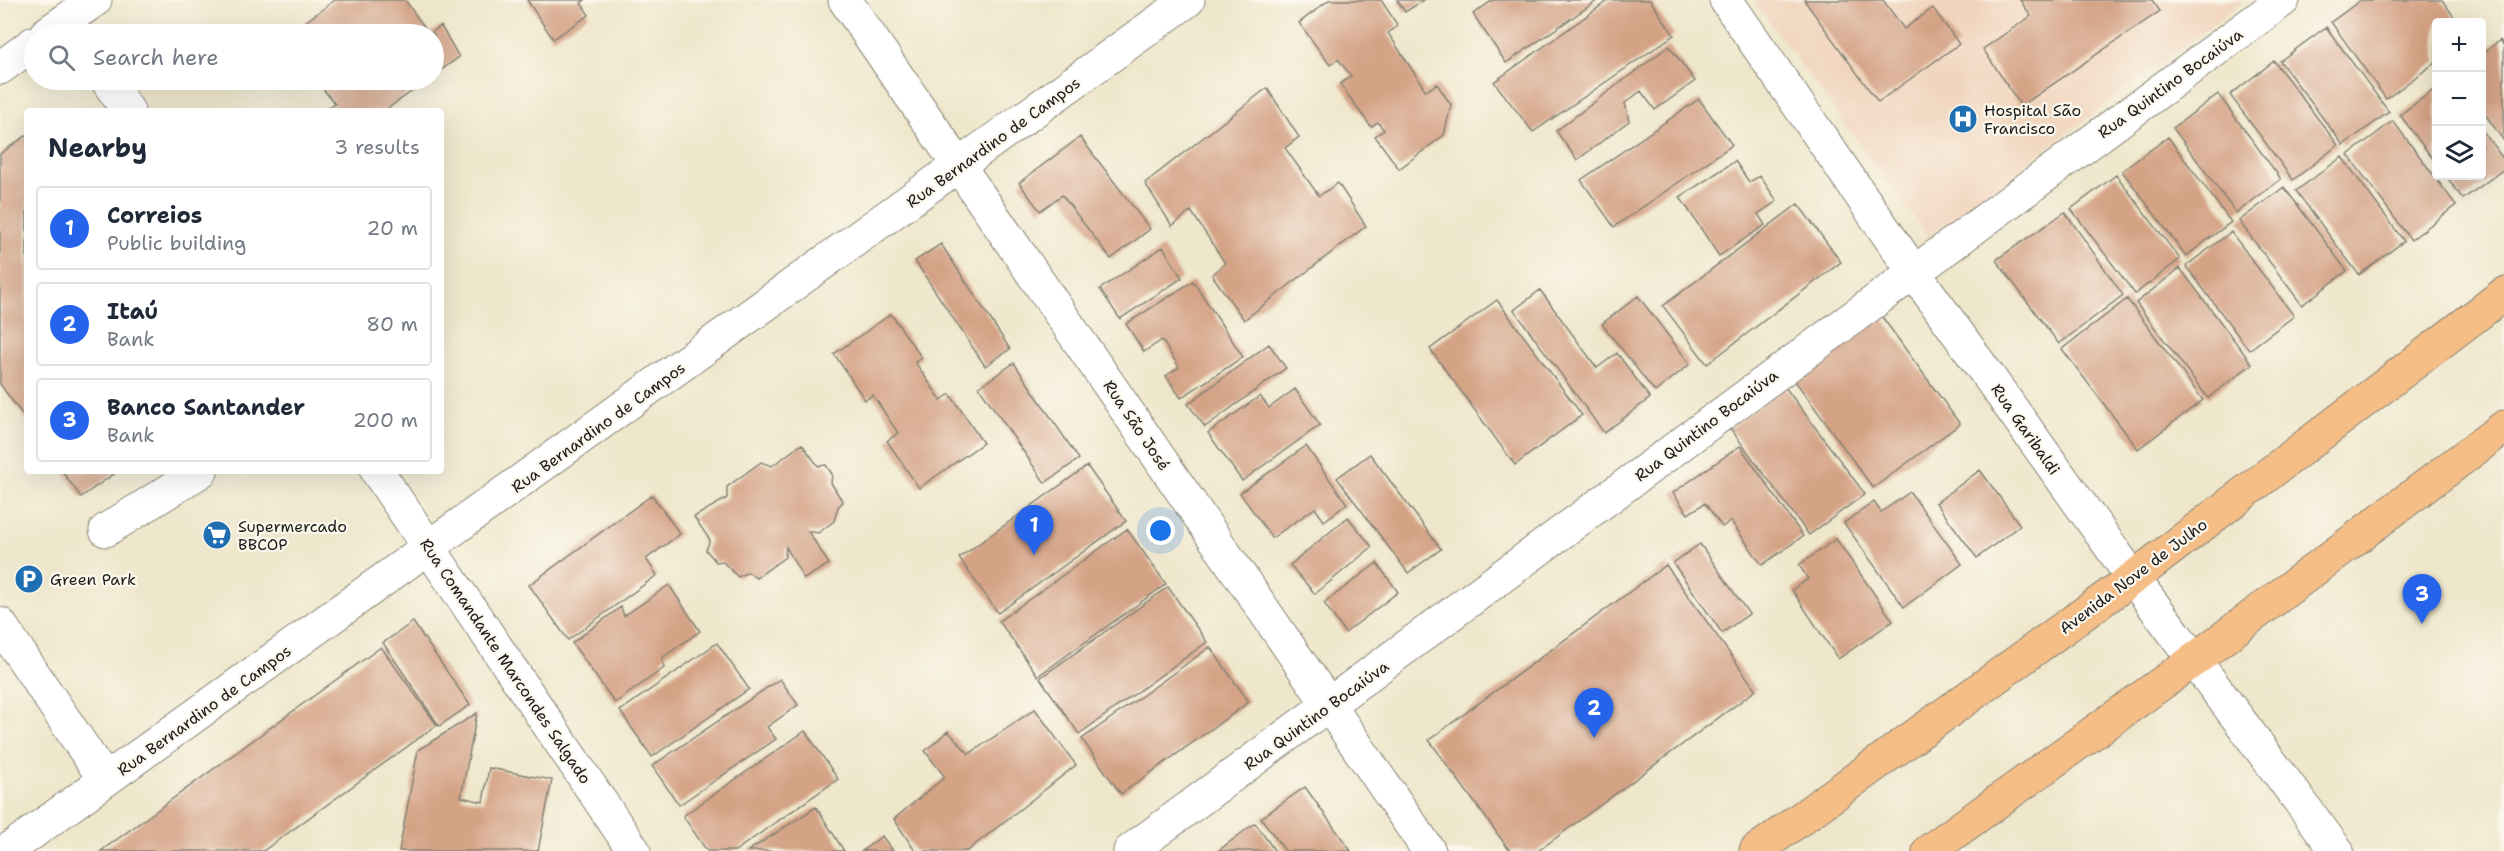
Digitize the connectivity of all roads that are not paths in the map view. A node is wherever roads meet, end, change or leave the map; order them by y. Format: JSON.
{"nodes":[{"id":1,"x":94,"y":0,"type":"edge"},
{"id":2,"x":844,"y":0,"type":"edge"},
{"id":3,"x":1188,"y":0,"type":"edge"},
{"id":4,"x":1726,"y":0,"type":"edge"},
{"id":5,"x":2283,"y":0,"type":"edge"},
{"id":6,"x":60,"y":22,"type":"edge"},
{"id":7,"x":24,"y":50,"type":"edge"},
{"id":8,"x":0,"y":68,"type":"edge"},
{"id":9,"x":114,"y":90,"type":"edge"},
{"id":10,"x":127,"y":108,"type":"edge"},
{"id":11,"x":959,"y":166,"type":"junction"},
{"id":12,"x":1913,"y":271,"type":"junction"},
{"id":13,"x":2504,"y":294,"type":"edge"},
{"id":14,"x":2504,"y":427,"type":"edge"},
{"id":15,"x":196,"y":474,"type":"edge"},
{"id":16,"x":379,"y":474,"type":"edge"},
{"id":17,"x":106,"y":530,"type":"dead end"},
{"id":18,"x":430,"y":548,"type":"junction"},
{"id":19,"x":2133,"y":578,"type":"junction"},
{"id":20,"x":0,"y":624,"type":"edge"},
{"id":21,"x":2194,"y":660,"type":"junction"},
{"id":22,"x":1329,"y":706,"type":"junction"},
{"id":23,"x":105,"y":780,"type":"junction"},
{"id":24,"x":7,"y":851,"type":"edge"},
{"id":25,"x":634,"y":851,"type":"edge"},
{"id":26,"x":1130,"y":851,"type":"edge"},
{"id":27,"x":1429,"y":851,"type":"edge"},
{"id":28,"x":1756,"y":851,"type":"edge"},
{"id":29,"x":1929,"y":851,"type":"edge"},
{"id":30,"x":2337,"y":851,"type":"edge"}],
"edges":[{"from":1,"to":6,"type":"street"},
{"from":2,"to":11,"type":"street","name":"Rua São José"},
{"from":3,"to":11,"type":"street","name":"Rua Bernardino de Campos"},
{"from":4,"to":12,"type":"street","name":"Rua Garibaldi"},
{"from":5,"to":12,"type":"street","name":"Rua Quintino Bocaiúva"},
{"from":7,"to":8,"type":"street"},
{"from":9,"to":10,"type":"street"},
{"from":11,"to":18,"type":"street","name":"Rua Bernardino de Campos"},
{"from":11,"to":22,"type":"street","name":"Rua São José"},
{"from":12,"to":19,"type":"street","name":"Rua Garibaldi"},
{"from":12,"to":22,"type":"street","name":"Rua Quintino Bocaiúva"},
{"from":13,"to":19,"type":"main road","name":"Avenida Nove de Julho"},
{"from":14,"to":21,"type":"main road"},
{"from":15,"to":17,"type":"street"},
{"from":16,"to":18,"type":"street","name":"Rua Comandante Marcondes Salgado"},
{"from":18,"to":23,"type":"street","name":"Rua Bernardino de Campos"},
{"from":18,"to":25,"type":"street","name":"Rua Comandante Marcondes Salgado"},
{"from":19,"to":21,"type":"street","name":"Rua Garibaldi"},
{"from":19,"to":28,"type":"main road","name":"Avenida Nove de Julho"},
{"from":20,"to":23,"type":"street"},
{"from":21,"to":29,"type":"main road"},
{"from":21,"to":30,"type":"street","name":"Rua Garibaldi"},
{"from":22,"to":26,"type":"street","name":"Rua Quintino Bocaiúva"},
{"from":22,"to":27,"type":"street","name":"Rua São José"},
{"from":23,"to":24,"type":"street","name":"Rua Bernardino de Campos"}]}
